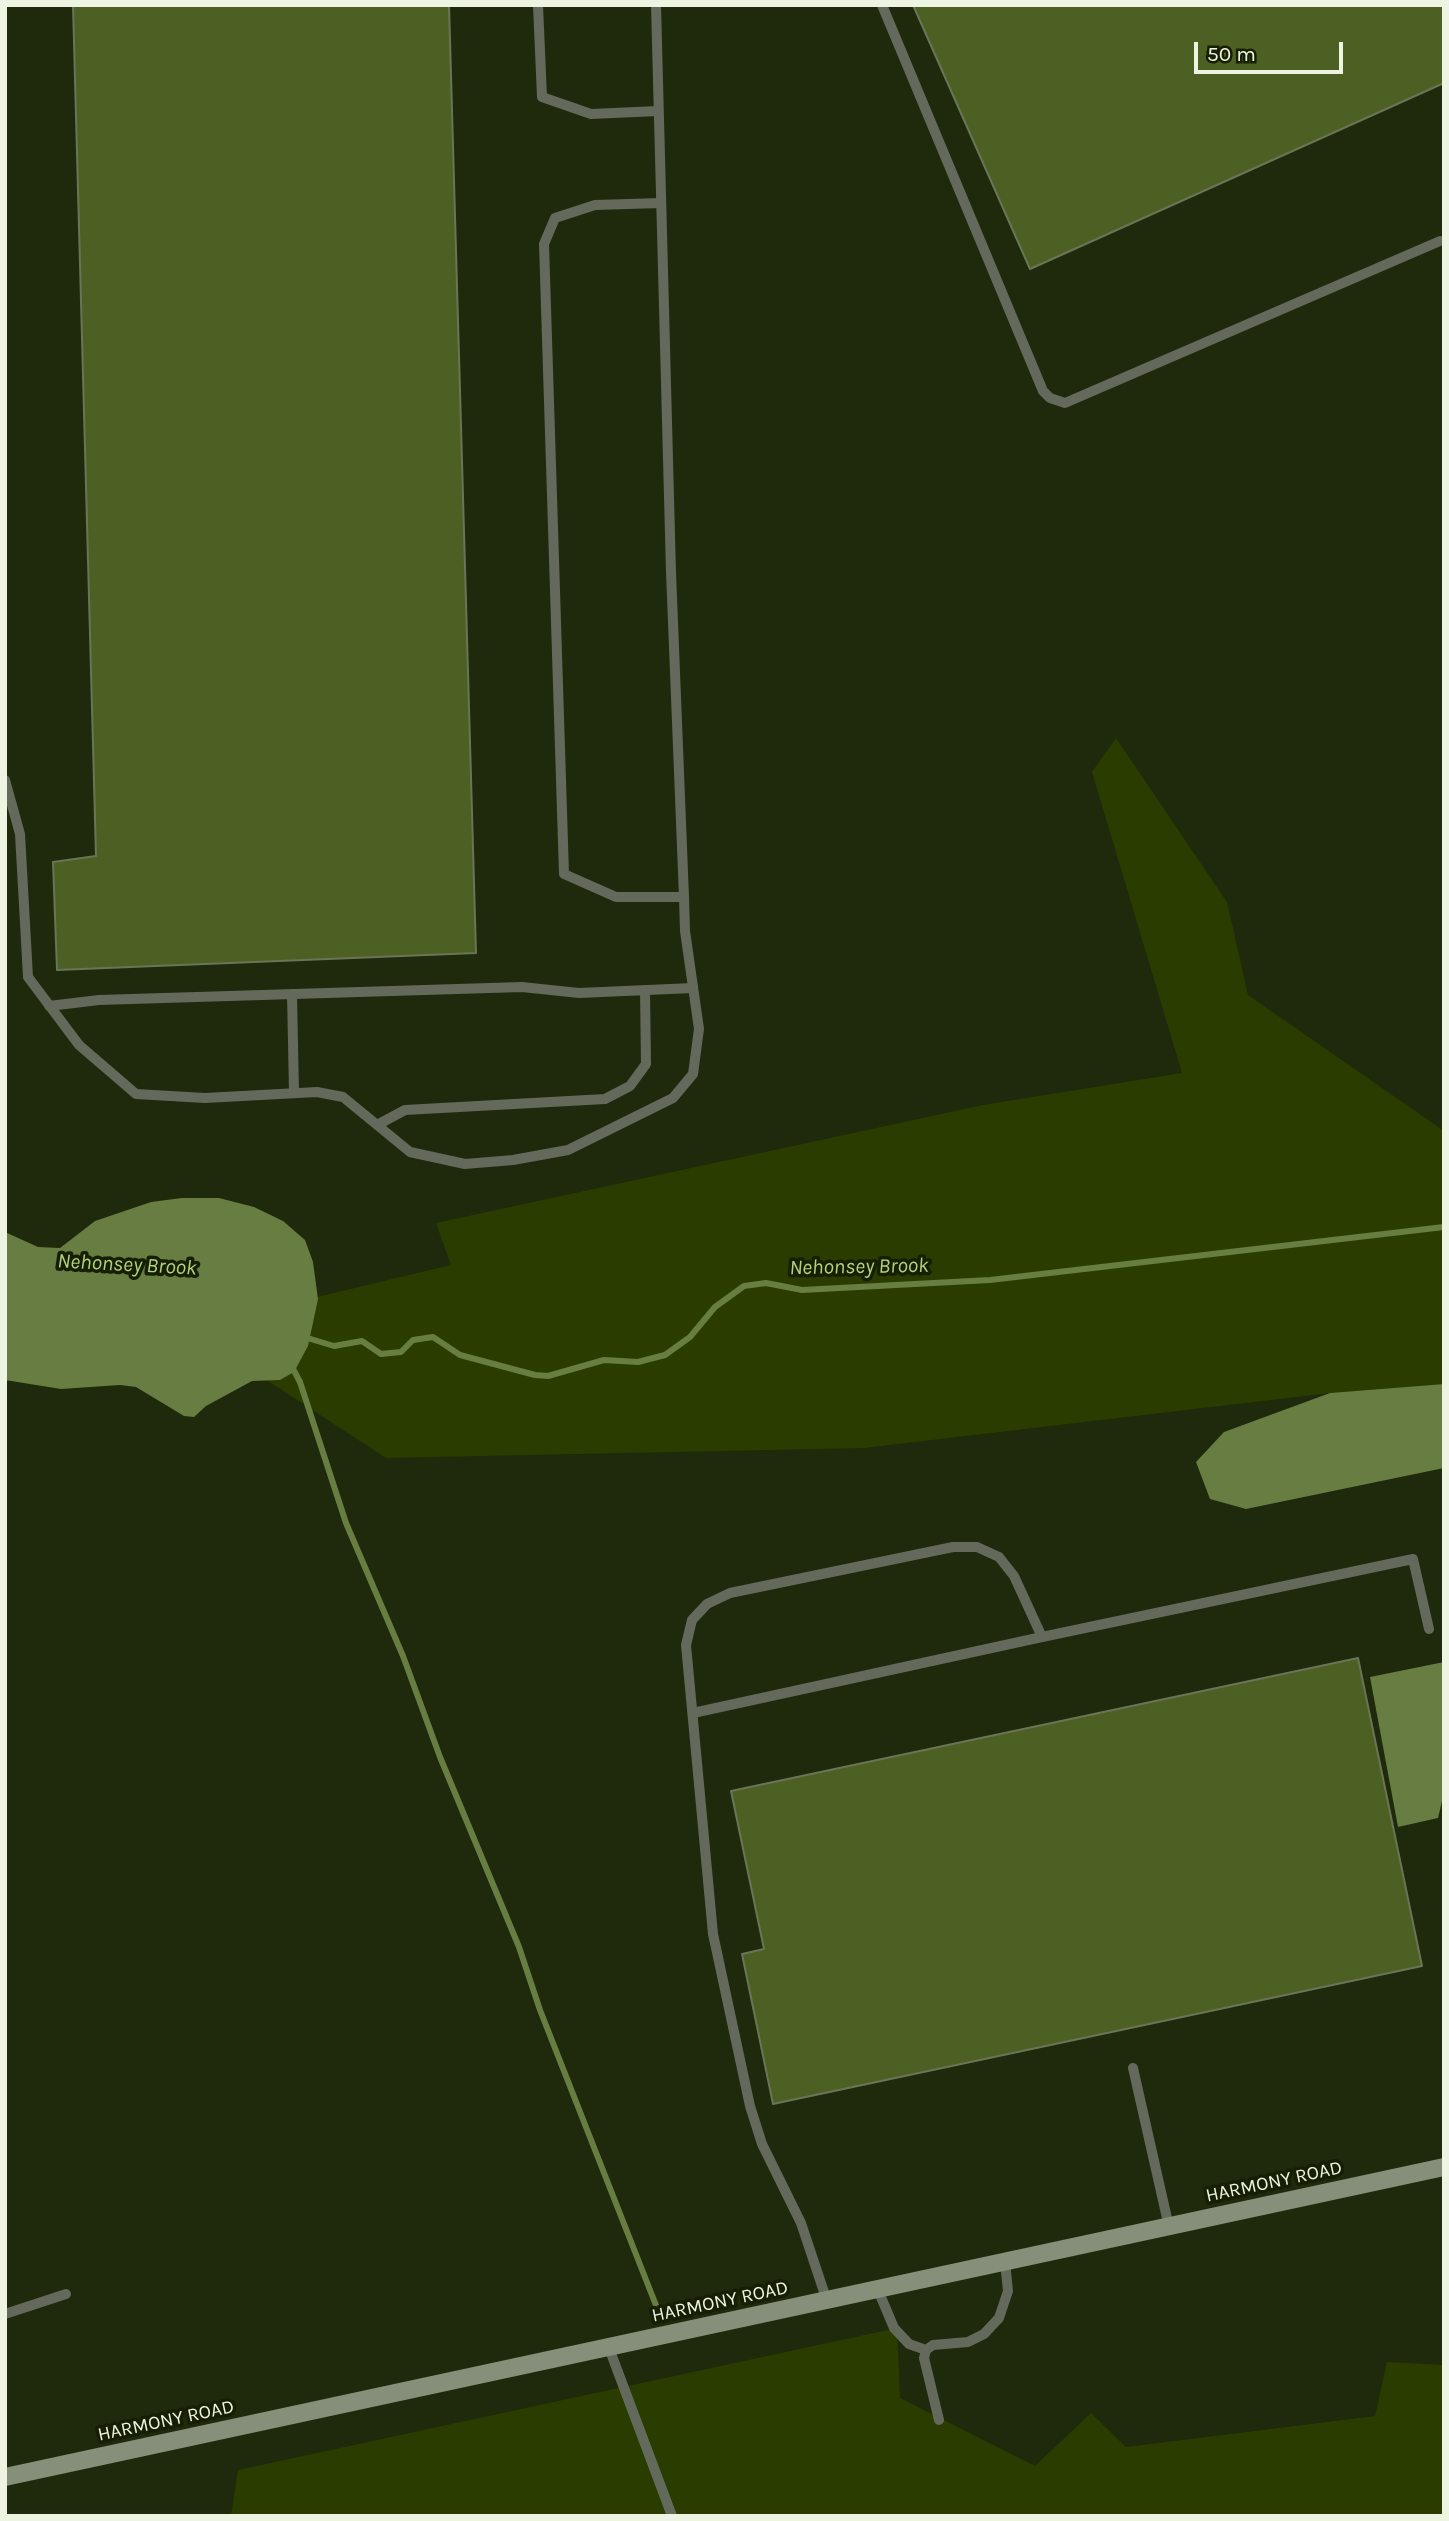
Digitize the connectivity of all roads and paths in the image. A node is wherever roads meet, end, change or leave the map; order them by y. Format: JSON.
{"nodes":[{"id":1,"x":538,"y":5,"type":"edge"},
{"id":2,"x":656,"y":5,"type":"edge"},
{"id":3,"x":882,"y":5,"type":"edge"},
{"id":4,"x":659,"y":111,"type":"junction"},
{"id":5,"x":661,"y":202,"type":"junction"},
{"id":6,"x":1442,"y":240,"type":"edge"},
{"id":7,"x":1444,"y":255,"type":"edge"},
{"id":8,"x":5,"y":780,"type":"edge"},
{"id":9,"x":684,"y":897,"type":"junction"},
{"id":10,"x":693,"y":988,"type":"junction"},
{"id":11,"x":645,"y":990,"type":"junction"},
{"id":12,"x":292,"y":994,"type":"junction"},
{"id":13,"x":49,"y":1006,"type":"junction"},
{"id":14,"x":293,"y":1093,"type":"junction"},
{"id":15,"x":377,"y":1125,"type":"junction"},
{"id":16,"x":1429,"y":1629,"type":"dead end"},
{"id":17,"x":1042,"y":1637,"type":"junction"},
{"id":18,"x":693,"y":1713,"type":"junction"},
{"id":19,"x":1133,"y":2067,"type":"dead end"},
{"id":20,"x":1444,"y":2167,"type":"edge"},
{"id":21,"x":1169,"y":2227,"type":"junction"},
{"id":22,"x":1005,"y":2262,"type":"junction"},
{"id":23,"x":878,"y":2290,"type":"junction"},
{"id":24,"x":66,"y":2294,"type":"dead end"},
{"id":25,"x":828,"y":2301,"type":"junction"},
{"id":26,"x":5,"y":2314,"type":"edge"},
{"id":27,"x":609,"y":2348,"type":"junction"},
{"id":28,"x":926,"y":2350,"type":"junction"},
{"id":29,"x":939,"y":2420,"type":"dead end"},
{"id":30,"x":5,"y":2477,"type":"edge"},
{"id":31,"x":672,"y":2516,"type":"edge"}],
"edges":[{"from":1,"to":4,"type":"lane"},
{"from":2,"to":4,"type":"lane"},
{"from":3,"to":6,"type":"lane"},
{"from":4,"to":5,"type":"lane"},
{"from":5,"to":9,"type":"lane"},
{"from":5,"to":9,"type":"lane"},
{"from":6,"to":7,"type":"lane"},
{"from":8,"to":13,"type":"lane"},
{"from":9,"to":10,"type":"lane"},
{"from":10,"to":11,"type":"lane"},
{"from":10,"to":15,"type":"lane"},
{"from":11,"to":12,"type":"lane"},
{"from":11,"to":15,"type":"lane"},
{"from":12,"to":13,"type":"lane"},
{"from":12,"to":14,"type":"lane"},
{"from":13,"to":14,"type":"lane"},
{"from":14,"to":15,"type":"lane"},
{"from":16,"to":17,"type":"lane"},
{"from":17,"to":18,"type":"lane"},
{"from":17,"to":18,"type":"lane"},
{"from":18,"to":25,"type":"lane"},
{"from":19,"to":21,"type":"lane"},
{"from":20,"to":21,"type":"main road","name":"HARMONY ROAD"},
{"from":21,"to":22,"type":"main road","name":"HARMONY ROAD"},
{"from":22,"to":23,"type":"main road","name":"HARMONY ROAD"},
{"from":22,"to":28,"type":"lane"},
{"from":23,"to":25,"type":"main road","name":"HARMONY ROAD"},
{"from":23,"to":28,"type":"lane"},
{"from":24,"to":26,"type":"lane"},
{"from":25,"to":27,"type":"main road","name":"HARMONY ROAD"},
{"from":27,"to":30,"type":"main road","name":"HARMONY ROAD"},
{"from":27,"to":31,"type":"lane"},
{"from":28,"to":29,"type":"lane"}]}
